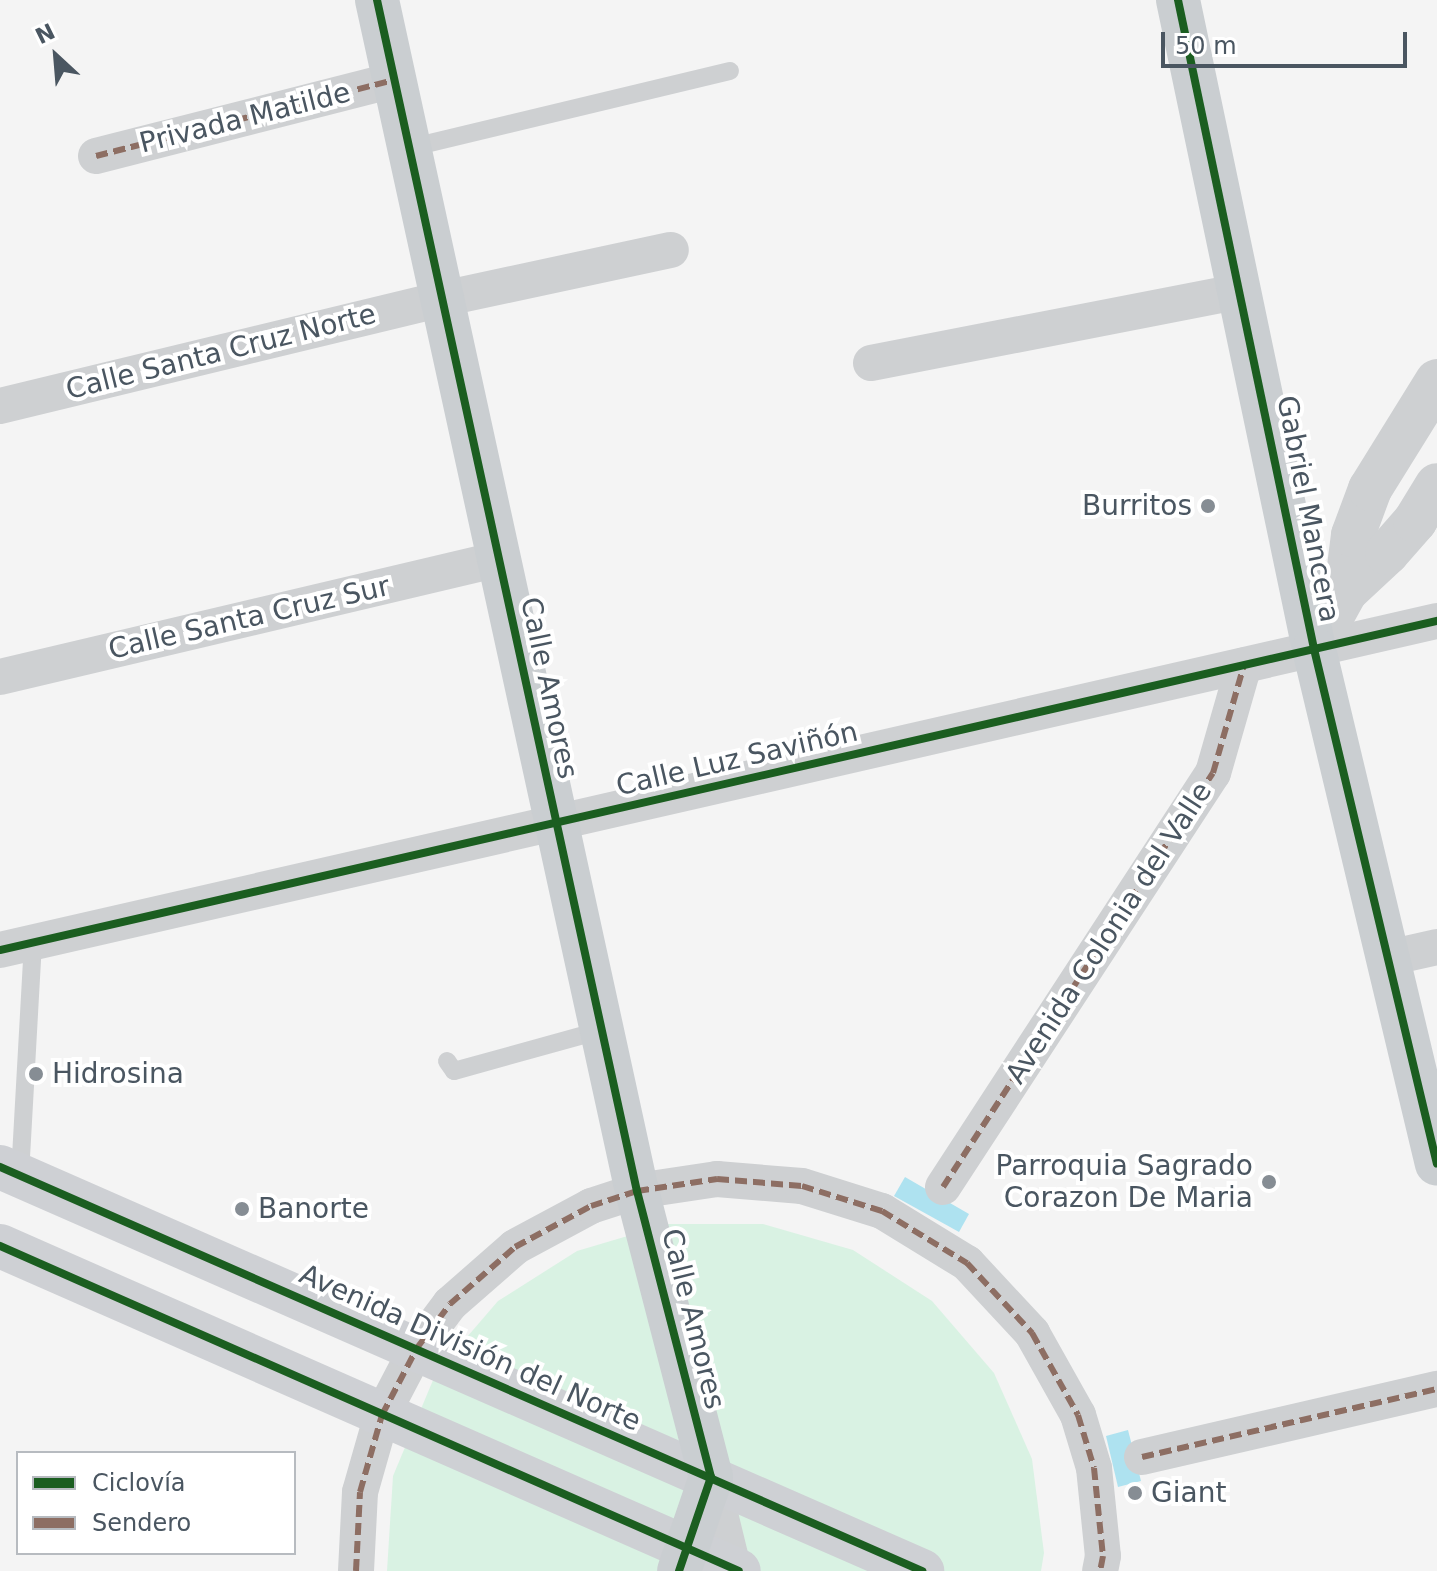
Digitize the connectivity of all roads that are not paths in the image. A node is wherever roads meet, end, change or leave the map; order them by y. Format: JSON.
{"nodes":[{"id":1,"x":377,"y":0,"type":"edge"},
{"id":2,"x":1178,"y":0,"type":"edge"},
{"id":3,"x":730,"y":71,"type":"dead end"},
{"id":4,"x":394,"y":80,"type":"junction"},
{"id":5,"x":409,"y":148,"type":"junction"},
{"id":6,"x":96,"y":156,"type":"dead end"},
{"id":7,"x":671,"y":250,"type":"dead end"},
{"id":8,"x":1242,"y":291,"type":"junction"},
{"id":9,"x":442,"y":299,"type":"junction"},
{"id":10,"x":871,"y":363,"type":"dead end"},
{"id":11,"x":1437,"y":381,"type":"edge"},
{"id":12,"x":0,"y":406,"type":"edge"},
{"id":13,"x":1437,"y":485,"type":"edge"},
{"id":14,"x":499,"y":559,"type":"junction"},
{"id":15,"x":1346,"y":591,"type":"junction"},
{"id":16,"x":1437,"y":621,"type":"edge"},
{"id":17,"x":1314,"y":649,"type":"junction"},
{"id":18,"x":1244,"y":665,"type":"junction"},
{"id":19,"x":0,"y":677,"type":"edge"},
{"id":20,"x":556,"y":823,"type":"junction"},
{"id":21,"x":17,"y":947,"type":"edge"},
{"id":22,"x":1437,"y":947,"type":"edge"},
{"id":23,"x":1388,"y":958,"type":"junction"},
{"id":24,"x":602,"y":1030,"type":"junction"},
{"id":25,"x":447,"y":1061,"type":"dead end"},
{"id":26,"x":1437,"y":1164,"type":"edge"},
{"id":27,"x":10,"y":1171,"type":"edge"},
{"id":28,"x":943,"y":1187,"type":"dead end"},
{"id":29,"x":637,"y":1191,"type":"junction"},
{"id":30,"x":0,"y":1246,"type":"edge"},
{"id":31,"x":417,"y":1348,"type":"junction"},
{"id":32,"x":1437,"y":1389,"type":"edge"},
{"id":33,"x":382,"y":1415,"type":"junction"},
{"id":34,"x":1142,"y":1457,"type":"dead end"},
{"id":35,"x":711,"y":1477,"type":"junction"},
{"id":36,"x":683,"y":1561,"type":"edge"},
{"id":37,"x":736,"y":1570,"type":"edge"},
{"id":38,"x":356,"y":1571,"type":"edge"},
{"id":39,"x":922,"y":1571,"type":"edge"},
{"id":40,"x":1100,"y":1571,"type":"edge"}],
"edges":[{"from":1,"to":4,"type":"main road","name":"Calle Amores"},
{"from":2,"to":8,"type":"main road","name":"Gabriel Mancera"},
{"from":3,"to":5,"type":"lane"},
{"from":4,"to":5,"type":"main road","name":"Calle Amores"},
{"from":4,"to":6,"type":"street","name":"Privada Matilde"},
{"from":5,"to":9,"type":"main road","name":"Calle Amores"},
{"from":7,"to":9,"type":"street","name":"Calle Santa Cruz Norte"},
{"from":8,"to":10,"type":"street"},
{"from":8,"to":17,"type":"main road","name":"Gabriel Mancera"},
{"from":9,"to":12,"type":"street","name":"Calle Santa Cruz Norte"},
{"from":9,"to":14,"type":"main road","name":"Calle Amores"},
{"from":11,"to":15,"type":"street"},
{"from":13,"to":15,"type":"street"},
{"from":14,"to":19,"type":"street","name":"Calle Santa Cruz Sur"},
{"from":14,"to":20,"type":"main road","name":"Calle Amores"},
{"from":15,"to":17,"type":"street"},
{"from":16,"to":17,"type":"street","name":"Calle Luz Saviñón"},
{"from":17,"to":18,"type":"street","name":"Calle Luz Saviñón"},
{"from":17,"to":23,"type":"main road","name":"Gabriel Mancera"},
{"from":18,"to":20,"type":"street","name":"Calle Luz Saviñón"},
{"from":18,"to":28,"type":"street","name":"Avenida Colonia del Valle"},
{"from":20,"to":21,"type":"street","name":"Calle Luz Saviñón"},
{"from":20,"to":24,"type":"main road","name":"Calle Amores"},
{"from":21,"to":27,"type":"lane"},
{"from":22,"to":23,"type":"street"},
{"from":23,"to":26,"type":"main road","name":"Gabriel Mancera"},
{"from":24,"to":25,"type":"lane"},
{"from":24,"to":29,"type":"main road","name":"Calle Amores"},
{"from":27,"to":31,"type":"main road","name":"Avenida División del Norte"},
{"from":29,"to":31,"type":"street"},
{"from":29,"to":35,"type":"main road","name":"Calle Amores"},
{"from":29,"to":40,"type":"street"},
{"from":30,"to":33,"type":"main road"},
{"from":31,"to":33,"type":"street"},
{"from":31,"to":35,"type":"main road","name":"Avenida División del Norte"},
{"from":32,"to":34,"type":"street"},
{"from":33,"to":36,"type":"main road"},
{"from":33,"to":38,"type":"street"},
{"from":35,"to":36,"type":"main road"},
{"from":35,"to":37,"type":"street","name":"Calle Amores"},
{"from":35,"to":39,"type":"main road","name":"Avenida División del Norte"},
{"from":36,"to":37,"type":"main road"}]}
